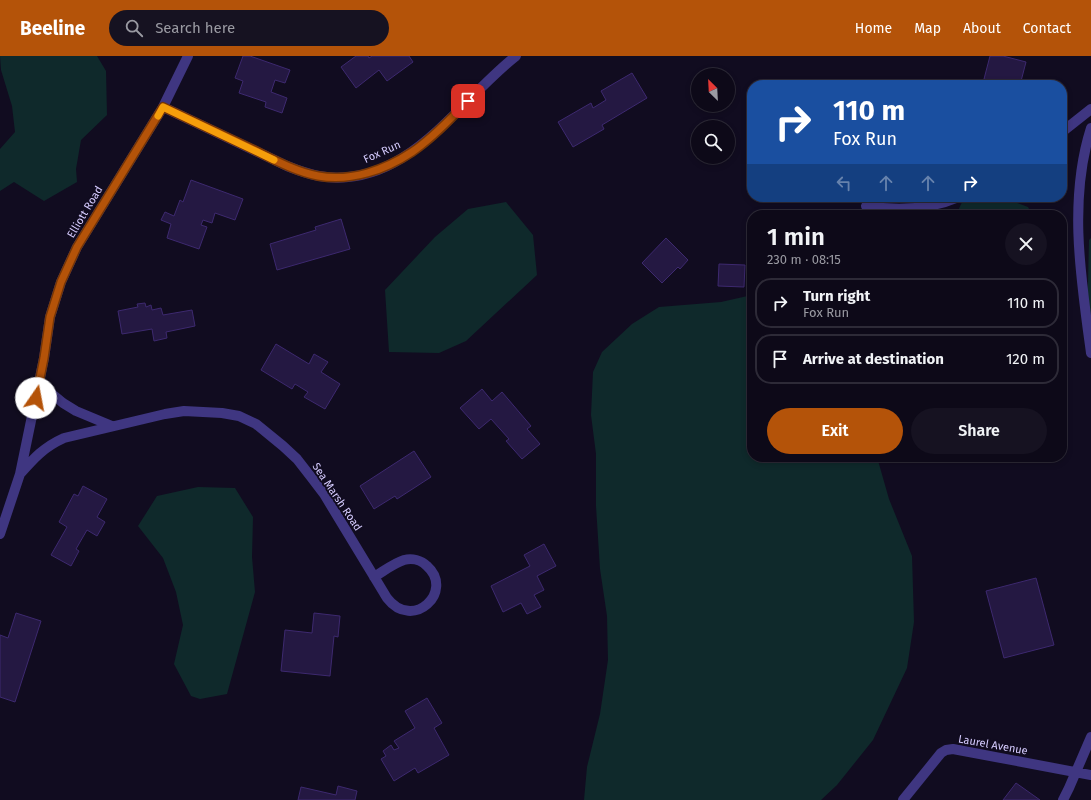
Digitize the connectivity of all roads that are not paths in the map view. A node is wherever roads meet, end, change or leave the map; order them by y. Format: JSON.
{"nodes":[{"id":1,"x":188,"y":56,"type":"edge"},
{"id":2,"x":516,"y":56,"type":"edge"},
{"id":3,"x":163,"y":107,"type":"junction"},
{"id":4,"x":1091,"y":109,"type":"edge"},
{"id":5,"x":1067,"y":128,"type":"edge"},
{"id":6,"x":1091,"y":128,"type":"edge"},
{"id":7,"x":943,"y":202,"type":"edge"},
{"id":8,"x":866,"y":206,"type":"dead end"},
{"id":9,"x":890,"y":210,"type":"edge"},
{"id":10,"x":890,"y":210,"type":"edge"},
{"id":11,"x":1091,"y":353,"type":"edge"},
{"id":12,"x":39,"y":383,"type":"junction"},
{"id":13,"x":112,"y":426,"type":"junction"},
{"id":14,"x":20,"y":474,"type":"junction"},
{"id":15,"x":0,"y":534,"type":"edge"},
{"id":16,"x":374,"y":577,"type":"junction"},
{"id":17,"x":1091,"y":737,"type":"edge"},
{"id":18,"x":1076,"y":773,"type":"junction"},
{"id":19,"x":1091,"y":775,"type":"edge"},
{"id":20,"x":1070,"y":788,"type":"junction"},
{"id":21,"x":903,"y":800,"type":"edge"},
{"id":22,"x":1063,"y":800,"type":"edge"},
{"id":23,"x":1068,"y":800,"type":"edge"}],
"edges":[{"from":1,"to":3,"type":"street","name":"Elliott Road"},
{"from":2,"to":3,"type":"street","name":"Fox Run"},
{"from":3,"to":12,"type":"street","name":"Elliott Road"},
{"from":4,"to":5,"type":"street"},
{"from":6,"to":11,"type":"street"},
{"from":7,"to":10,"type":"street"},
{"from":8,"to":9,"type":"street"},
{"from":12,"to":13,"type":"street"},
{"from":12,"to":14,"type":"street","name":"Elliott Road"},
{"from":13,"to":14,"type":"street","name":"Sea Marsh Road"},
{"from":13,"to":16,"type":"street","name":"Sea Marsh Road"},
{"from":14,"to":15,"type":"street","name":"Elliott Road"},
{"from":16,"to":16,"type":"street","name":"Sea Marsh Road"},
{"from":17,"to":18,"type":"street"},
{"from":18,"to":19,"type":"street"},
{"from":18,"to":20,"type":"street"},
{"from":18,"to":21,"type":"street","name":"Laurel Avenue"},
{"from":20,"to":22,"type":"street"},
{"from":20,"to":23,"type":"street"}]}
